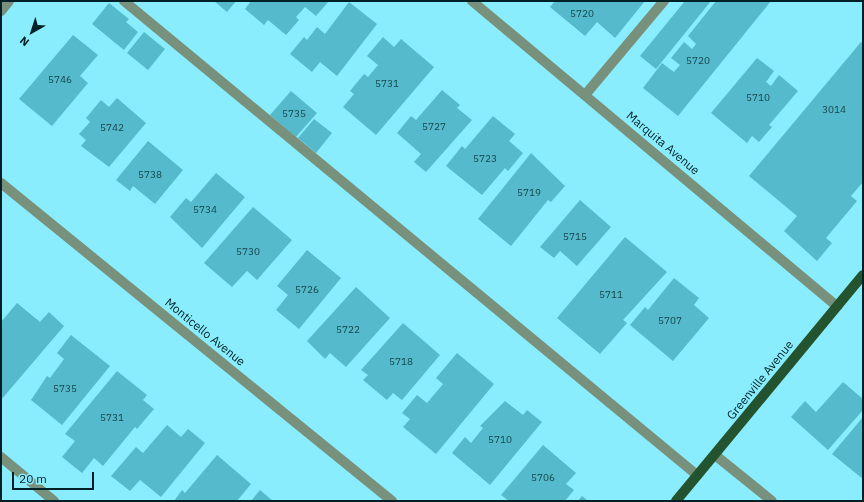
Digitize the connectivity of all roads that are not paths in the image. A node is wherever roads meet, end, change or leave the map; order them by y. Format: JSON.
{"nodes":[{"id":1,"x":9,"y":1,"type":"edge"},
{"id":2,"x":124,"y":1,"type":"edge"},
{"id":3,"x":472,"y":1,"type":"edge"},
{"id":4,"x":664,"y":1,"type":"edge"},
{"id":5,"x":1,"y":11,"type":"edge"},
{"id":6,"x":586,"y":95,"type":"junction"},
{"id":7,"x":1,"y":183,"type":"edge"},
{"id":8,"x":863,"y":274,"type":"edge"},
{"id":9,"x":860,"y":286,"type":"edge"},
{"id":10,"x":837,"y":306,"type":"junction"},
{"id":11,"x":715,"y":455,"type":"junction"},
{"id":12,"x":1,"y":457,"type":"edge"},
{"id":13,"x":697,"y":475,"type":"junction"},
{"id":14,"x":54,"y":501,"type":"edge"},
{"id":15,"x":392,"y":501,"type":"edge"},
{"id":16,"x":676,"y":501,"type":"edge"},
{"id":17,"x":772,"y":501,"type":"edge"}],
"edges":[{"from":1,"to":5,"type":"street"},
{"from":2,"to":13,"type":"street"},
{"from":3,"to":6,"type":"street","name":"Marquita Avenue"},
{"from":4,"to":6,"type":"street"},
{"from":6,"to":10,"type":"street","name":"Marquita Avenue"},
{"from":7,"to":15,"type":"street","name":"Monticello Avenue"},
{"from":8,"to":9,"type":"main road","name":"Greenville Avenue"},
{"from":9,"to":10,"type":"main road","name":"Greenville Avenue"},
{"from":10,"to":11,"type":"main road","name":"Greenville Avenue"},
{"from":11,"to":13,"type":"main road","name":"Greenville Avenue"},
{"from":11,"to":17,"type":"street"},
{"from":12,"to":14,"type":"street"},
{"from":13,"to":16,"type":"main road","name":"Greenville Avenue"}]}
